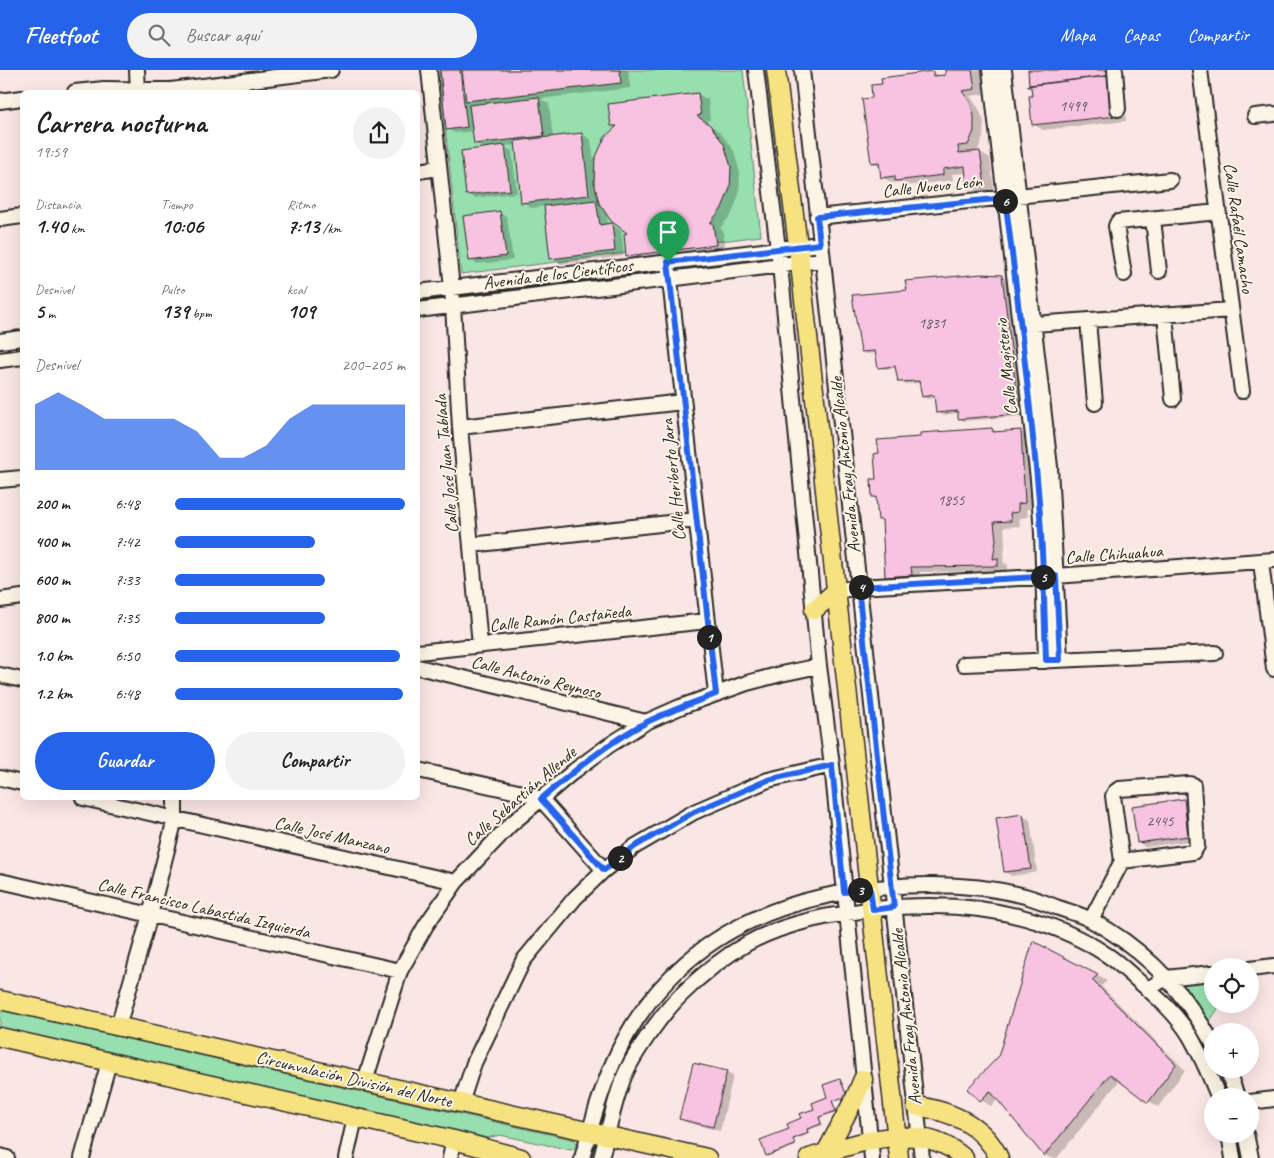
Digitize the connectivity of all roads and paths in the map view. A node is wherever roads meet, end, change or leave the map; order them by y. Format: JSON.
{"nodes":[{"id":1,"x":137,"y":70,"type":"edge"},
{"id":2,"x":331,"y":70,"type":"edge"},
{"id":3,"x":429,"y":70,"type":"edge"},
{"id":4,"x":776,"y":70,"type":"edge"},
{"id":5,"x":802,"y":70,"type":"edge"},
{"id":6,"x":990,"y":70,"type":"edge"},
{"id":7,"x":1004,"y":70,"type":"edge"},
{"id":8,"x":1115,"y":70,"type":"edge"},
{"id":9,"x":1200,"y":70,"type":"edge"},
{"id":10,"x":759,"y":71,"type":"edge"},
{"id":11,"x":94,"y":90,"type":"edge"},
{"id":12,"x":121,"y":90,"type":"edge"},
{"id":13,"x":138,"y":90,"type":"edge"},
{"id":14,"x":171,"y":90,"type":"edge"},
{"id":15,"x":20,"y":98,"type":"edge"},
{"id":16,"x":0,"y":101,"type":"edge"},
{"id":17,"x":1118,"y":109,"type":"dead end"},
{"id":18,"x":1274,"y":114,"type":"edge"},
{"id":19,"x":1255,"y":116,"type":"dead end"},
{"id":20,"x":439,"y":168,"type":"junction"},
{"id":21,"x":420,"y":171,"type":"edge"},
{"id":22,"x":1170,"y":180,"type":"dead end"},
{"id":23,"x":1019,"y":196,"type":"junction"},
{"id":24,"x":1005,"y":198,"type":"junction"},
{"id":25,"x":1218,"y":212,"type":"junction"},
{"id":26,"x":20,"y":216,"type":"edge"},
{"id":27,"x":817,"y":217,"type":"junction"},
{"id":28,"x":0,"y":219,"type":"edge"},
{"id":29,"x":1153,"y":219,"type":"junction"},
{"id":30,"x":820,"y":244,"type":"junction"},
{"id":31,"x":777,"y":249,"type":"junction"},
{"id":32,"x":799,"y":254,"type":"junction"},
{"id":33,"x":822,"y":260,"type":"junction"},
{"id":34,"x":668,"y":262,"type":"junction"},
{"id":35,"x":780,"y":265,"type":"junction"},
{"id":36,"x":1159,"y":271,"type":"dead end"},
{"id":37,"x":1124,"y":274,"type":"dead end"},
{"id":38,"x":670,"y":278,"type":"junction"},
{"id":39,"x":452,"y":288,"type":"junction"},
{"id":40,"x":420,"y":292,"type":"edge"},
{"id":41,"x":453,"y":306,"type":"junction"},
{"id":42,"x":420,"y":310,"type":"edge"},
{"id":43,"x":1231,"y":310,"type":"junction"},
{"id":44,"x":1165,"y":315,"type":"junction"},
{"id":45,"x":1088,"y":320,"type":"junction"},
{"id":46,"x":1034,"y":324,"type":"junction"},
{"id":47,"x":20,"y":338,"type":"edge"},
{"id":48,"x":0,"y":340,"type":"edge"},
{"id":49,"x":20,"y":357,"type":"edge"},
{"id":50,"x":0,"y":360,"type":"edge"},
{"id":51,"x":1242,"y":391,"type":"dead end"},
{"id":52,"x":1172,"y":399,"type":"dead end"},
{"id":53,"x":683,"y":402,"type":"junction"},
{"id":54,"x":1095,"y":402,"type":"dead end"},
{"id":55,"x":460,"y":427,"type":"junction"},
{"id":56,"x":20,"y":478,"type":"edge"},
{"id":57,"x":0,"y":480,"type":"edge"},
{"id":58,"x":696,"y":520,"type":"junction"},
{"id":59,"x":471,"y":545,"type":"junction"},
{"id":60,"x":1267,"y":561,"type":"edge"},
{"id":61,"x":1050,"y":577,"type":"junction"},
{"id":62,"x":858,"y":587,"type":"junction"},
{"id":63,"x":836,"y":591,"type":"junction"},
{"id":64,"x":20,"y":597,"type":"edge"},
{"id":65,"x":0,"y":600,"type":"edge"},
{"id":66,"x":814,"y":610,"type":"junction"},
{"id":67,"x":708,"y":621,"type":"junction"},
{"id":68,"x":480,"y":645,"type":"junction"},
{"id":69,"x":420,"y":652,"type":"edge"},
{"id":70,"x":1215,"y":654,"type":"dead end"},
{"id":71,"x":1046,"y":660,"type":"junction"},
{"id":72,"x":1060,"y":660,"type":"junction"},
{"id":73,"x":964,"y":664,"type":"dead end"},
{"id":74,"x":819,"y":666,"type":"junction"},
{"id":75,"x":420,"y":667,"type":"edge"},
{"id":76,"x":1274,"y":669,"type":"edge"},
{"id":77,"x":0,"y":675,"type":"edge"},
{"id":78,"x":20,"y":680,"type":"edge"},
{"id":79,"x":716,"y":694,"type":"junction"},
{"id":80,"x":646,"y":722,"type":"junction"},
{"id":81,"x":832,"y":765,"type":"junction"},
{"id":82,"x":420,"y":770,"type":"edge"},
{"id":83,"x":0,"y":778,"type":"edge"},
{"id":84,"x":20,"y":783,"type":"edge"},
{"id":85,"x":541,"y":799,"type":"junction"},
{"id":86,"x":92,"y":800,"type":"edge"},
{"id":87,"x":174,"y":800,"type":"edge"},
{"id":88,"x":175,"y":819,"type":"junction"},
{"id":89,"x":1122,"y":861,"type":"junction"},
{"id":90,"x":604,"y":870,"type":"junction"},
{"id":91,"x":0,"y":881,"type":"edge"},
{"id":92,"x":456,"y":882,"type":"junction"},
{"id":93,"x":892,"y":887,"type":"junction"},
{"id":94,"x":870,"y":889,"type":"junction"},
{"id":95,"x":844,"y":892,"type":"junction"},
{"id":96,"x":894,"y":907,"type":"junction"},
{"id":97,"x":873,"y":910,"type":"junction"},
{"id":98,"x":846,"y":913,"type":"junction"},
{"id":99,"x":150,"y":915,"type":"junction"},
{"id":100,"x":1091,"y":920,"type":"junction"},
{"id":101,"x":1274,"y":966,"type":"edge"},
{"id":102,"x":1259,"y":968,"type":"edge"},
{"id":103,"x":400,"y":971,"type":"junction"},
{"id":104,"x":1204,"y":974,"type":"edge"},
{"id":105,"x":1166,"y":978,"type":"junction"},
{"id":106,"x":1148,"y":989,"type":"junction"},
{"id":107,"x":0,"y":1000,"type":"edge"},
{"id":108,"x":118,"y":1027,"type":"junction"},
{"id":109,"x":1204,"y":1027,"type":"edge"},
{"id":110,"x":0,"y":1037,"type":"edge"},
{"id":111,"x":108,"y":1062,"type":"junction"},
{"id":112,"x":863,"y":1079,"type":"junction"},
{"id":113,"x":365,"y":1081,"type":"junction"},
{"id":114,"x":1215,"y":1088,"type":"edge"},
{"id":115,"x":1274,"y":1099,"type":"edge"},
{"id":116,"x":1259,"y":1101,"type":"edge"},
{"id":117,"x":461,"y":1103,"type":"junction"},
{"id":118,"x":916,"y":1106,"type":"junction"},
{"id":119,"x":355,"y":1118,"type":"junction"},
{"id":120,"x":590,"y":1132,"type":"junction"},
{"id":121,"x":896,"y":1135,"type":"junction"},
{"id":122,"x":607,"y":1136,"type":"junction"},
{"id":123,"x":919,"y":1136,"type":"junction"},
{"id":124,"x":454,"y":1140,"type":"junction"},
{"id":125,"x":870,"y":1140,"type":"junction"},
{"id":126,"x":1230,"y":1143,"type":"edge"},
{"id":127,"x":1248,"y":1143,"type":"edge"},
{"id":128,"x":0,"y":1156,"type":"edge"},
{"id":129,"x":819,"y":1156,"type":"edge"},
{"id":130,"x":962,"y":1156,"type":"edge"},
{"id":131,"x":8,"y":1158,"type":"edge"},
{"id":132,"x":82,"y":1158,"type":"edge"},
{"id":133,"x":346,"y":1158,"type":"edge"},
{"id":134,"x":450,"y":1158,"type":"edge"},
{"id":135,"x":521,"y":1158,"type":"edge"},
{"id":136,"x":582,"y":1158,"type":"edge"},
{"id":137,"x":601,"y":1158,"type":"edge"},
{"id":138,"x":707,"y":1158,"type":"edge"},
{"id":139,"x":846,"y":1158,"type":"edge"},
{"id":140,"x":872,"y":1158,"type":"edge"},
{"id":141,"x":899,"y":1158,"type":"edge"},
{"id":142,"x":922,"y":1158,"type":"edge"},
{"id":143,"x":978,"y":1158,"type":"edge"},
{"id":144,"x":1000,"y":1158,"type":"edge"},
{"id":145,"x":1233,"y":1158,"type":"edge"},
{"id":146,"x":1251,"y":1158,"type":"edge"}],
"edges":[{"from":1,"to":13,"type":"street"},
{"from":2,"to":14,"type":"street"},
{"from":3,"to":20,"type":"street","name":"Calle José Juan Tablada"},
{"from":4,"to":32,"type":"main road","name":"Avenida Fray Antonio Alcalde"},
{"from":5,"to":27,"type":"street","name":"Avenida Fray Antonio Alcalde"},
{"from":6,"to":24,"type":"street","name":"Calle Magisterio"},
{"from":7,"to":23,"type":"street","name":"Calle Magisterio"},
{"from":8,"to":17,"type":"street"},
{"from":9,"to":25,"type":"street","name":"Calle Rafaél Camacho"},
{"from":10,"to":31,"type":"street"},
{"from":11,"to":12,"type":"street"},
{"from":15,"to":16,"type":"street"},
{"from":18,"to":19,"type":"street"},
{"from":20,"to":21,"type":"street"},
{"from":20,"to":39,"type":"street","name":"Calle José Juan Tablada"},
{"from":22,"to":23,"type":"street","name":"Calle Nuevo León"},
{"from":23,"to":24,"type":"street","name":"Calle Nuevo León"},
{"from":23,"to":46,"type":"street","name":"Calle Magisterio"},
{"from":24,"to":27,"type":"street","name":"Calle Nuevo León"},
{"from":24,"to":61,"type":"street","name":"Calle Magisterio"},
{"from":25,"to":29,"type":"street"},
{"from":25,"to":43,"type":"street","name":"Calle Rafaél Camacho"},
{"from":26,"to":28,"type":"street"},
{"from":27,"to":30,"type":"street","name":"Avenida Fray Antonio Alcalde"},
{"from":29,"to":36,"type":"street"},
{"from":29,"to":37,"type":"street"},
{"from":30,"to":32,"type":"street","name":"Avenida de los Científicos"},
{"from":30,"to":33,"type":"street","name":"Avenida Fray Antonio Alcalde"},
{"from":31,"to":32,"type":"street","name":"Avenida de los Científicos"},
{"from":31,"to":34,"type":"street","name":"Avenida de los Científicos"},
{"from":31,"to":35,"type":"street"},
{"from":32,"to":33,"type":"street","name":"Avenida de los Científicos"},
{"from":32,"to":35,"type":"street","name":"Avenida de los Científicos"},
{"from":32,"to":63,"type":"main road","name":"Avenida Fray Antonio Alcalde"},
{"from":33,"to":62,"type":"street","name":"Avenida Fray Antonio Alcalde"},
{"from":34,"to":38,"type":"street","name":"Calle Heriberto Jara"},
{"from":34,"to":39,"type":"street","name":"Avenida de los Científicos"},
{"from":35,"to":38,"type":"street","name":"Avenida de los Científicos"},
{"from":35,"to":66,"type":"street"},
{"from":38,"to":41,"type":"street","name":"Avenida de los Científicos"},
{"from":38,"to":53,"type":"street","name":"Calle Heriberto Jara"},
{"from":39,"to":40,"type":"street","name":"Avenida de los Científicos"},
{"from":39,"to":41,"type":"street","name":"Calle José Juan Tablada"},
{"from":41,"to":42,"type":"street","name":"Avenida de los Científicos"},
{"from":41,"to":55,"type":"street","name":"Calle José Juan Tablada"},
{"from":43,"to":44,"type":"street"},
{"from":43,"to":51,"type":"street","name":"Calle Rafaél Camacho"},
{"from":44,"to":45,"type":"street"},
{"from":44,"to":52,"type":"street"},
{"from":45,"to":46,"type":"street"},
{"from":45,"to":54,"type":"street"},
{"from":46,"to":61,"type":"street","name":"Calle Magisterio"},
{"from":47,"to":48,"type":"street"},
{"from":49,"to":50,"type":"street"},
{"from":53,"to":55,"type":"street"},
{"from":53,"to":58,"type":"street","name":"Calle Heriberto Jara"},
{"from":55,"to":59,"type":"street","name":"Calle José Juan Tablada"},
{"from":56,"to":57,"type":"street"},
{"from":58,"to":59,"type":"street"},
{"from":58,"to":67,"type":"street","name":"Calle Heriberto Jara"},
{"from":59,"to":68,"type":"street","name":"Calle José Juan Tablada"},
{"from":60,"to":61,"type":"street","name":"Calle Chihuahua"},
{"from":60,"to":76,"type":"street"},
{"from":61,"to":62,"type":"street","name":"Calle Chihuahua"},
{"from":61,"to":71,"type":"street","name":"Calle Magisterio"},
{"from":61,"to":72,"type":"street","name":"Calle Magisterio"},
{"from":62,"to":63,"type":"street","name":"Calle Chihuahua"},
{"from":62,"to":93,"type":"street","name":"Avenida Fray Antonio Alcalde"},
{"from":63,"to":66,"type":"main road"},
{"from":63,"to":94,"type":"main road","name":"Avenida Fray Antonio Alcalde"},
{"from":64,"to":65,"type":"street"},
{"from":66,"to":74,"type":"street"},
{"from":67,"to":68,"type":"street","name":"Calle Ramón Castañeda"},
{"from":67,"to":79,"type":"street","name":"Calle Heriberto Jara"},
{"from":68,"to":69,"type":"street","name":"Calle Ramón Castañeda"},
{"from":70,"to":72,"type":"street"},
{"from":71,"to":72,"type":"street"},
{"from":71,"to":73,"type":"street"},
{"from":74,"to":79,"type":"street","name":"Calle Sebastián Allende"},
{"from":74,"to":81,"type":"street"},
{"from":75,"to":80,"type":"street","name":"Calle Antonio Reynoso"},
{"from":77,"to":78,"type":"street"},
{"from":79,"to":80,"type":"street","name":"Calle Sebastián Allende"},
{"from":80,"to":85,"type":"street","name":"Calle Sebastián Allende"},
{"from":81,"to":90,"type":"street"},
{"from":81,"to":95,"type":"street"},
{"from":82,"to":85,"type":"street"},
{"from":83,"to":84,"type":"street"},
{"from":85,"to":90,"type":"street"},
{"from":85,"to":92,"type":"street","name":"Calle Sebastián Allende"},
{"from":86,"to":88,"type":"street","name":"Calle José Manzano"},
{"from":87,"to":88,"type":"street"},
{"from":88,"to":92,"type":"street","name":"Calle José Manzano"},
{"from":88,"to":99,"type":"street"},
{"from":89,"to":89,"type":"street"},
{"from":89,"to":100,"type":"street"},
{"from":90,"to":117,"type":"street"},
{"from":91,"to":99,"type":"street","name":"Calle Francisco Labastida Izquierda"},
{"from":92,"to":103,"type":"street","name":"Calle Sebastián Allende"},
{"from":93,"to":94,"type":"street"},
{"from":93,"to":96,"type":"street","name":"Avenida Fray Antonio Alcalde"},
{"from":93,"to":100,"type":"street"},
{"from":94,"to":95,"type":"street"},
{"from":94,"to":97,"type":"main road","name":"Avenida Fray Antonio Alcalde"},
{"from":95,"to":98,"type":"street"},
{"from":95,"to":120,"type":"street"},
{"from":96,"to":97,"type":"street"},
{"from":96,"to":106,"type":"street"},
{"from":96,"to":118,"type":"street","name":"Avenida Fray Antonio Alcalde"},
{"from":97,"to":98,"type":"street"},
{"from":97,"to":121,"type":"main road","name":"Avenida Fray Antonio Alcalde"},
{"from":98,"to":112,"type":"street"},
{"from":98,"to":122,"type":"street"},
{"from":99,"to":103,"type":"street","name":"Calle Francisco Labastida Izquierda"},
{"from":99,"to":108,"type":"street"},
{"from":100,"to":105,"type":"street"},
{"from":101,"to":102,"type":"street"},
{"from":103,"to":113,"type":"street","name":"Calle Sebastián Allende"},
{"from":104,"to":105,"type":"street"},
{"from":105,"to":106,"type":"street"},
{"from":105,"to":109,"type":"street"},
{"from":106,"to":114,"type":"street"},
{"from":107,"to":108,"type":"main road","name":"Circunvalación División del Norte"},
{"from":108,"to":113,"type":"main road","name":"Circunvalación División del Norte"},
{"from":110,"to":111,"type":"main road"},
{"from":111,"to":119,"type":"main road"},
{"from":111,"to":132,"type":"street"},
{"from":112,"to":125,"type":"street"},
{"from":112,"to":129,"type":"main road"},
{"from":113,"to":117,"type":"main road","name":"Circunvalación División del Norte"},
{"from":115,"to":116,"type":"street"},
{"from":117,"to":120,"type":"main road","name":"Circunvalación División del Norte"},
{"from":118,"to":123,"type":"street","name":"Avenida Fray Antonio Alcalde"},
{"from":118,"to":144,"type":"main road"},
{"from":119,"to":124,"type":"main road"},
{"from":119,"to":133,"type":"street"},
{"from":120,"to":122,"type":"main road","name":"Circunvalación División del Norte"},
{"from":120,"to":136,"type":"street"},
{"from":121,"to":123,"type":"main road"},
{"from":121,"to":125,"type":"main road"},
{"from":121,"to":141,"type":"main road","name":"Avenida Fray Antonio Alcalde"},
{"from":122,"to":137,"type":"street"},
{"from":122,"to":138,"type":"main road","name":"Circunvalación División del Norte"},
{"from":123,"to":130,"type":"main road"},
{"from":123,"to":142,"type":"street","name":"Avenida Fray Antonio Alcalde"},
{"from":124,"to":134,"type":"street"},
{"from":124,"to":135,"type":"main road"},
{"from":125,"to":129,"type":"main road"},
{"from":125,"to":139,"type":"main road"},
{"from":125,"to":140,"type":"street"},
{"from":126,"to":145,"type":"street"},
{"from":127,"to":146,"type":"street"},
{"from":128,"to":131,"type":"street"},
{"from":130,"to":143,"type":"main road"}]}
